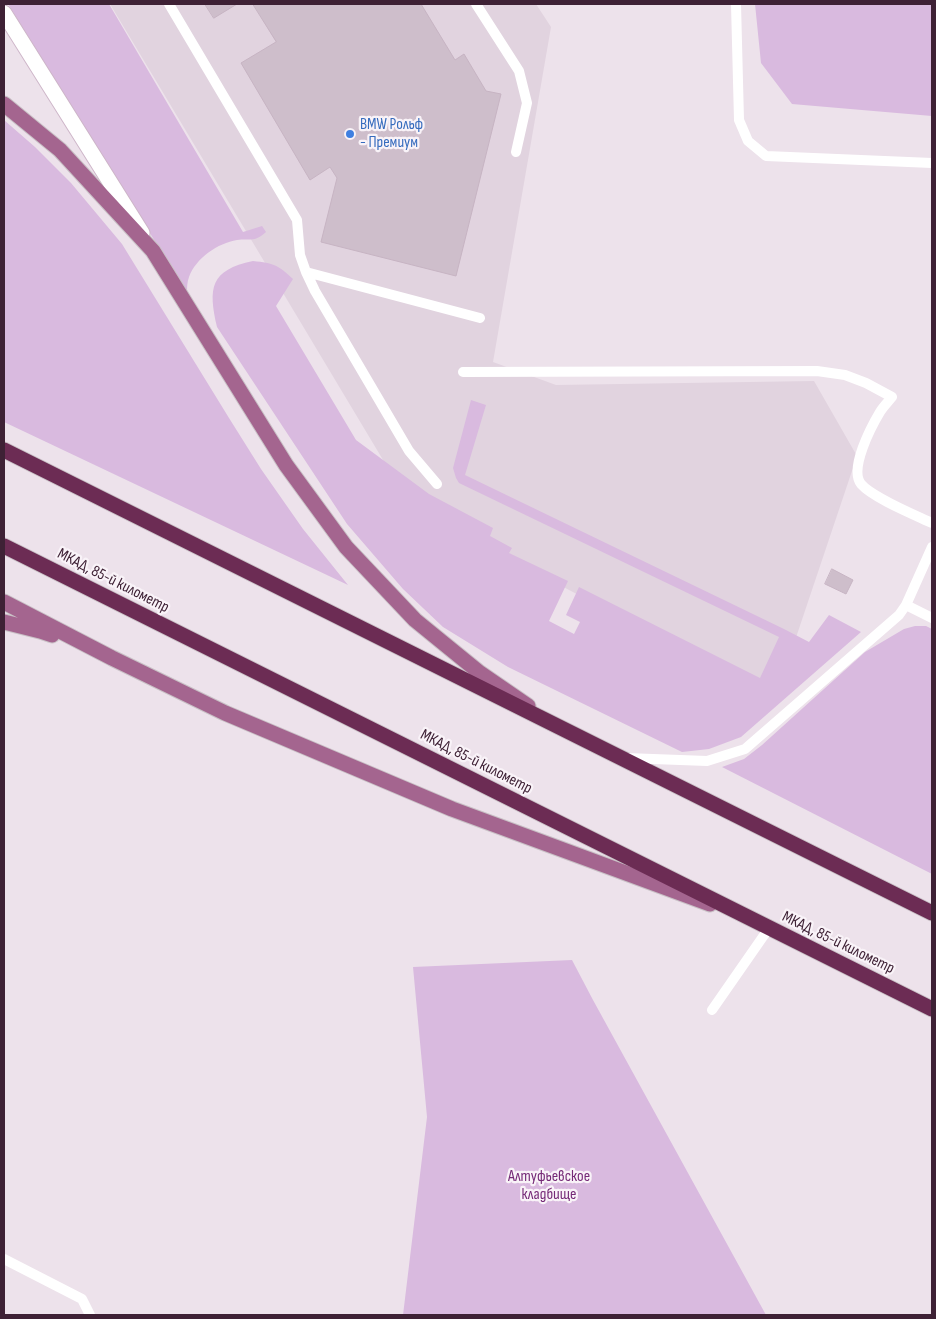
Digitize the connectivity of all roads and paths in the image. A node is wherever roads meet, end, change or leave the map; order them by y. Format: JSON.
{"nodes":[{"id":1,"x":169,"y":4,"type":"edge"},
{"id":2,"x":476,"y":4,"type":"edge"},
{"id":3,"x":736,"y":4,"type":"edge"},
{"id":4,"x":4,"y":13,"type":"edge"},
{"id":5,"x":4,"y":104,"type":"edge"},
{"id":6,"x":516,"y":152,"type":"dead end"},
{"id":7,"x":932,"y":164,"type":"edge"},
{"id":8,"x":153,"y":252,"type":"junction"},
{"id":9,"x":306,"y":272,"type":"junction"},
{"id":10,"x":480,"y":318,"type":"dead end"},
{"id":11,"x":463,"y":372,"type":"dead end"},
{"id":12,"x":4,"y":450,"type":"edge"},
{"id":13,"x":437,"y":484,"type":"dead end"},
{"id":14,"x":932,"y":523,"type":"edge"},
{"id":15,"x":4,"y":546,"type":"edge"},
{"id":16,"x":932,"y":547,"type":"edge"},
{"id":17,"x":4,"y":602,"type":"edge"},
{"id":18,"x":906,"y":605,"type":"junction"},
{"id":19,"x":932,"y":618,"type":"edge"},
{"id":20,"x":4,"y":622,"type":"edge"},
{"id":21,"x":112,"y":658,"type":"junction"},
{"id":22,"x":557,"y":726,"type":"junction"},
{"id":23,"x":621,"y":758,"type":"junction"},
{"id":24,"x":932,"y":913,"type":"edge"},
{"id":25,"x":762,"y":924,"type":"junction"},
{"id":26,"x":932,"y":1009,"type":"edge"},
{"id":27,"x":712,"y":1010,"type":"dead end"},
{"id":28,"x":4,"y":1259,"type":"edge"},
{"id":29,"x":90,"y":1315,"type":"edge"}],
"edges":[{"from":1,"to":9,"type":"lane"},
{"from":2,"to":6,"type":"lane"},
{"from":3,"to":7,"type":"lane"},
{"from":4,"to":8,"type":"street"},
{"from":5,"to":8,"type":"main road"},
{"from":8,"to":22,"type":"main road"},
{"from":9,"to":10,"type":"lane"},
{"from":9,"to":13,"type":"lane"},
{"from":11,"to":14,"type":"lane"},
{"from":12,"to":22,"type":"highway"},
{"from":15,"to":25,"type":"highway","name":"МКАД, 85-й километр"},
{"from":16,"to":18,"type":"lane"},
{"from":17,"to":21,"type":"main road"},
{"from":18,"to":19,"type":"lane"},
{"from":18,"to":23,"type":"lane"},
{"from":20,"to":21,"type":"main road"},
{"from":21,"to":25,"type":"main road"},
{"from":22,"to":23,"type":"highway"},
{"from":23,"to":24,"type":"highway"},
{"from":25,"to":26,"type":"highway","name":"МКАД, 85-й километр"},
{"from":25,"to":27,"type":"lane"},
{"from":28,"to":29,"type":"lane"}]}
